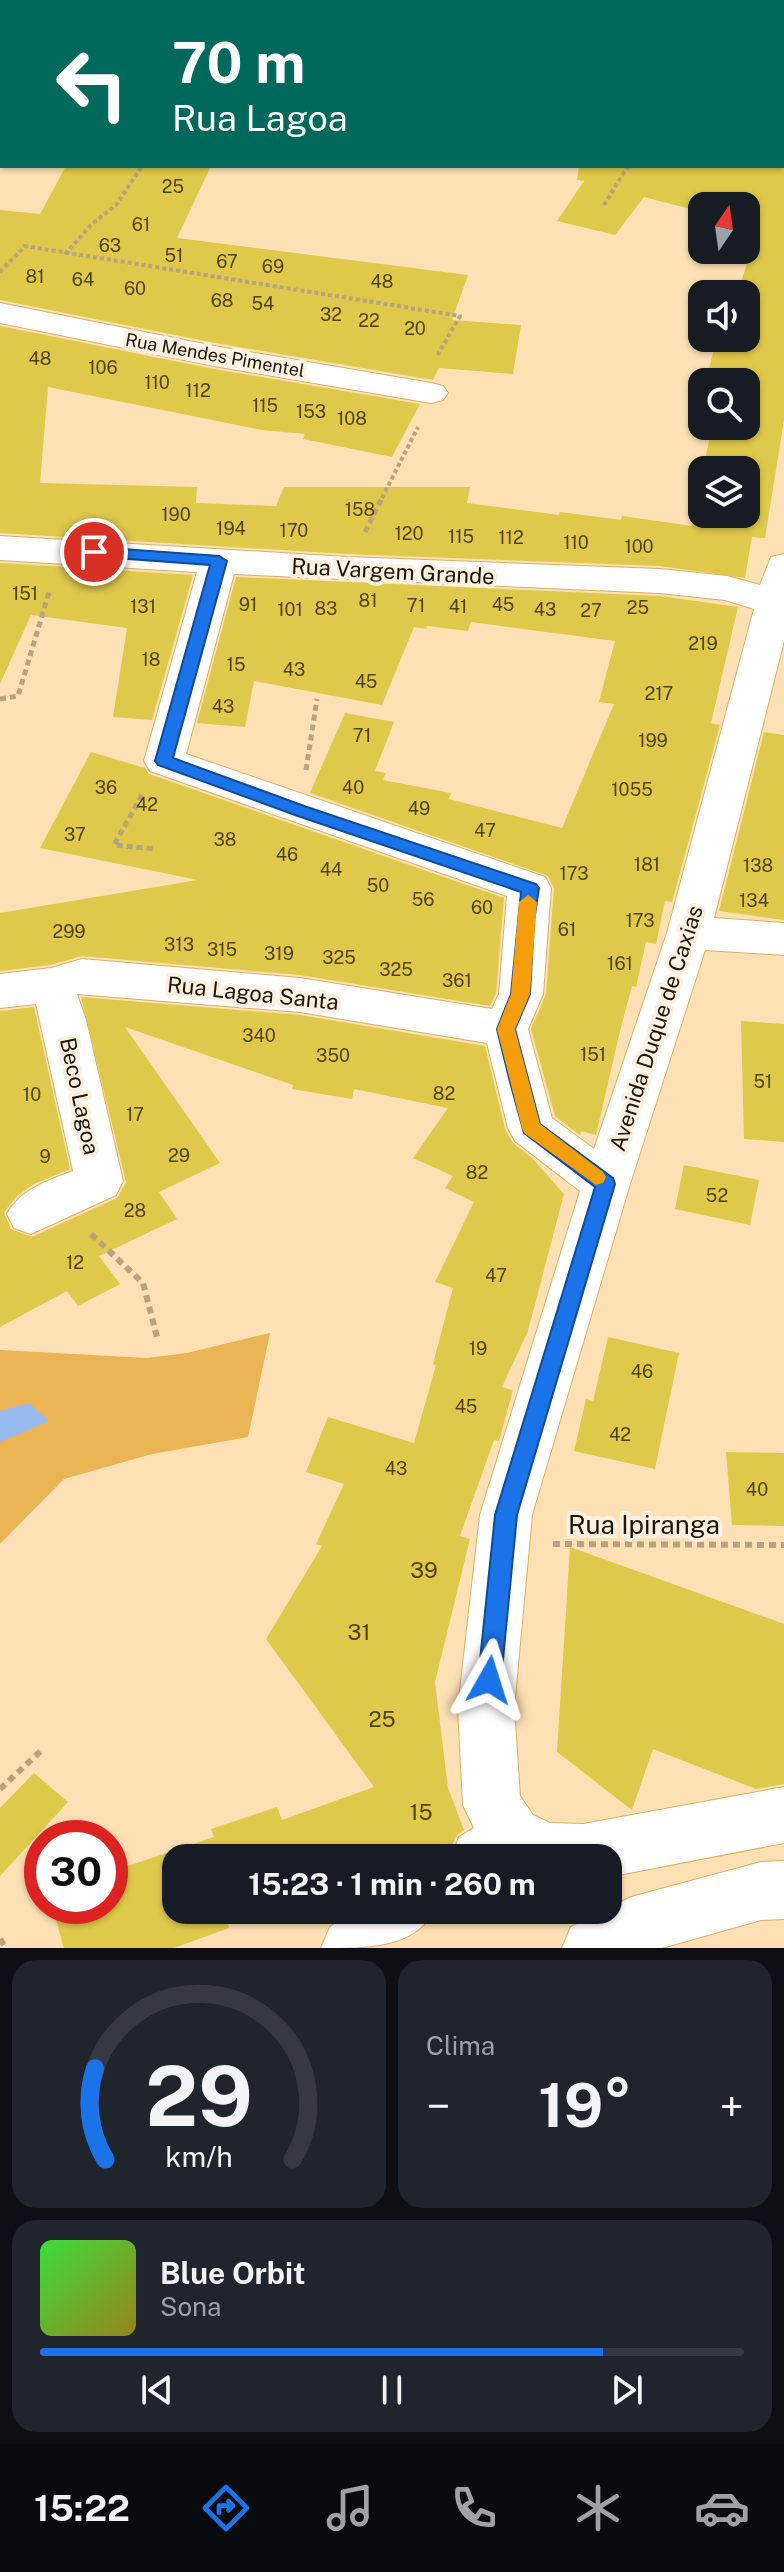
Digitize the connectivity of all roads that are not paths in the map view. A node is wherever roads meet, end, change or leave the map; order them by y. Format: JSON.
{"nodes":[{"id":1,"x":0,"y":313,"type":"edge"},
{"id":2,"x":431,"y":393,"type":"dead end"},
{"id":3,"x":0,"y":548,"type":"edge"},
{"id":4,"x":219,"y":561,"type":"junction"},
{"id":5,"x":780,"y":591,"type":"edge"},
{"id":6,"x":689,"y":933,"type":"junction"},
{"id":7,"x":784,"y":939,"type":"edge"},
{"id":8,"x":51,"y":985,"type":"junction"},
{"id":9,"x":0,"y":991,"type":"edge"},
{"id":10,"x":506,"y":1029,"type":"junction"},
{"id":11,"x":606,"y":1184,"type":"junction"},
{"id":12,"x":31,"y":1214,"type":"road end"},
{"id":13,"x":784,"y":1815,"type":"edge"},
{"id":14,"x":497,"y":1844,"type":"edge"},
{"id":15,"x":622,"y":1846,"type":"edge"},
{"id":16,"x":784,"y":1890,"type":"edge"},
{"id":17,"x":386,"y":1924,"type":"edge"},
{"id":18,"x":351,"y":1948,"type":"edge"},
{"id":19,"x":592,"y":1948,"type":"edge"}],
"edges":[{"from":1,"to":2,"type":"main road","name":"Rua Mendes Pimentel"},
{"from":3,"to":4,"type":"main road","name":"Rua Vargem Grande"},
{"from":4,"to":5,"type":"main road","name":"Rua Vargem Grande"},
{"from":4,"to":10,"type":"main road"},
{"from":5,"to":6,"type":"main road","name":"Avenida Duque de Caxias"},
{"from":6,"to":7,"type":"main road"},
{"from":6,"to":11,"type":"main road","name":"Avenida Duque de Caxias"},
{"from":8,"to":9,"type":"main road","name":"Rua Lagoa Santa"},
{"from":8,"to":10,"type":"main road","name":"Rua Lagoa Santa"},
{"from":8,"to":12,"type":"main road","name":"Beco Lagoa"},
{"from":10,"to":11,"type":"main road"},
{"from":11,"to":14,"type":"main road","name":"Avenida Duque de Caxias"},
{"from":13,"to":15,"type":"main road","name":"Avenida Duque de Caxias"},
{"from":16,"to":19,"type":"main road"},
{"from":17,"to":18,"type":"main road"}]}
